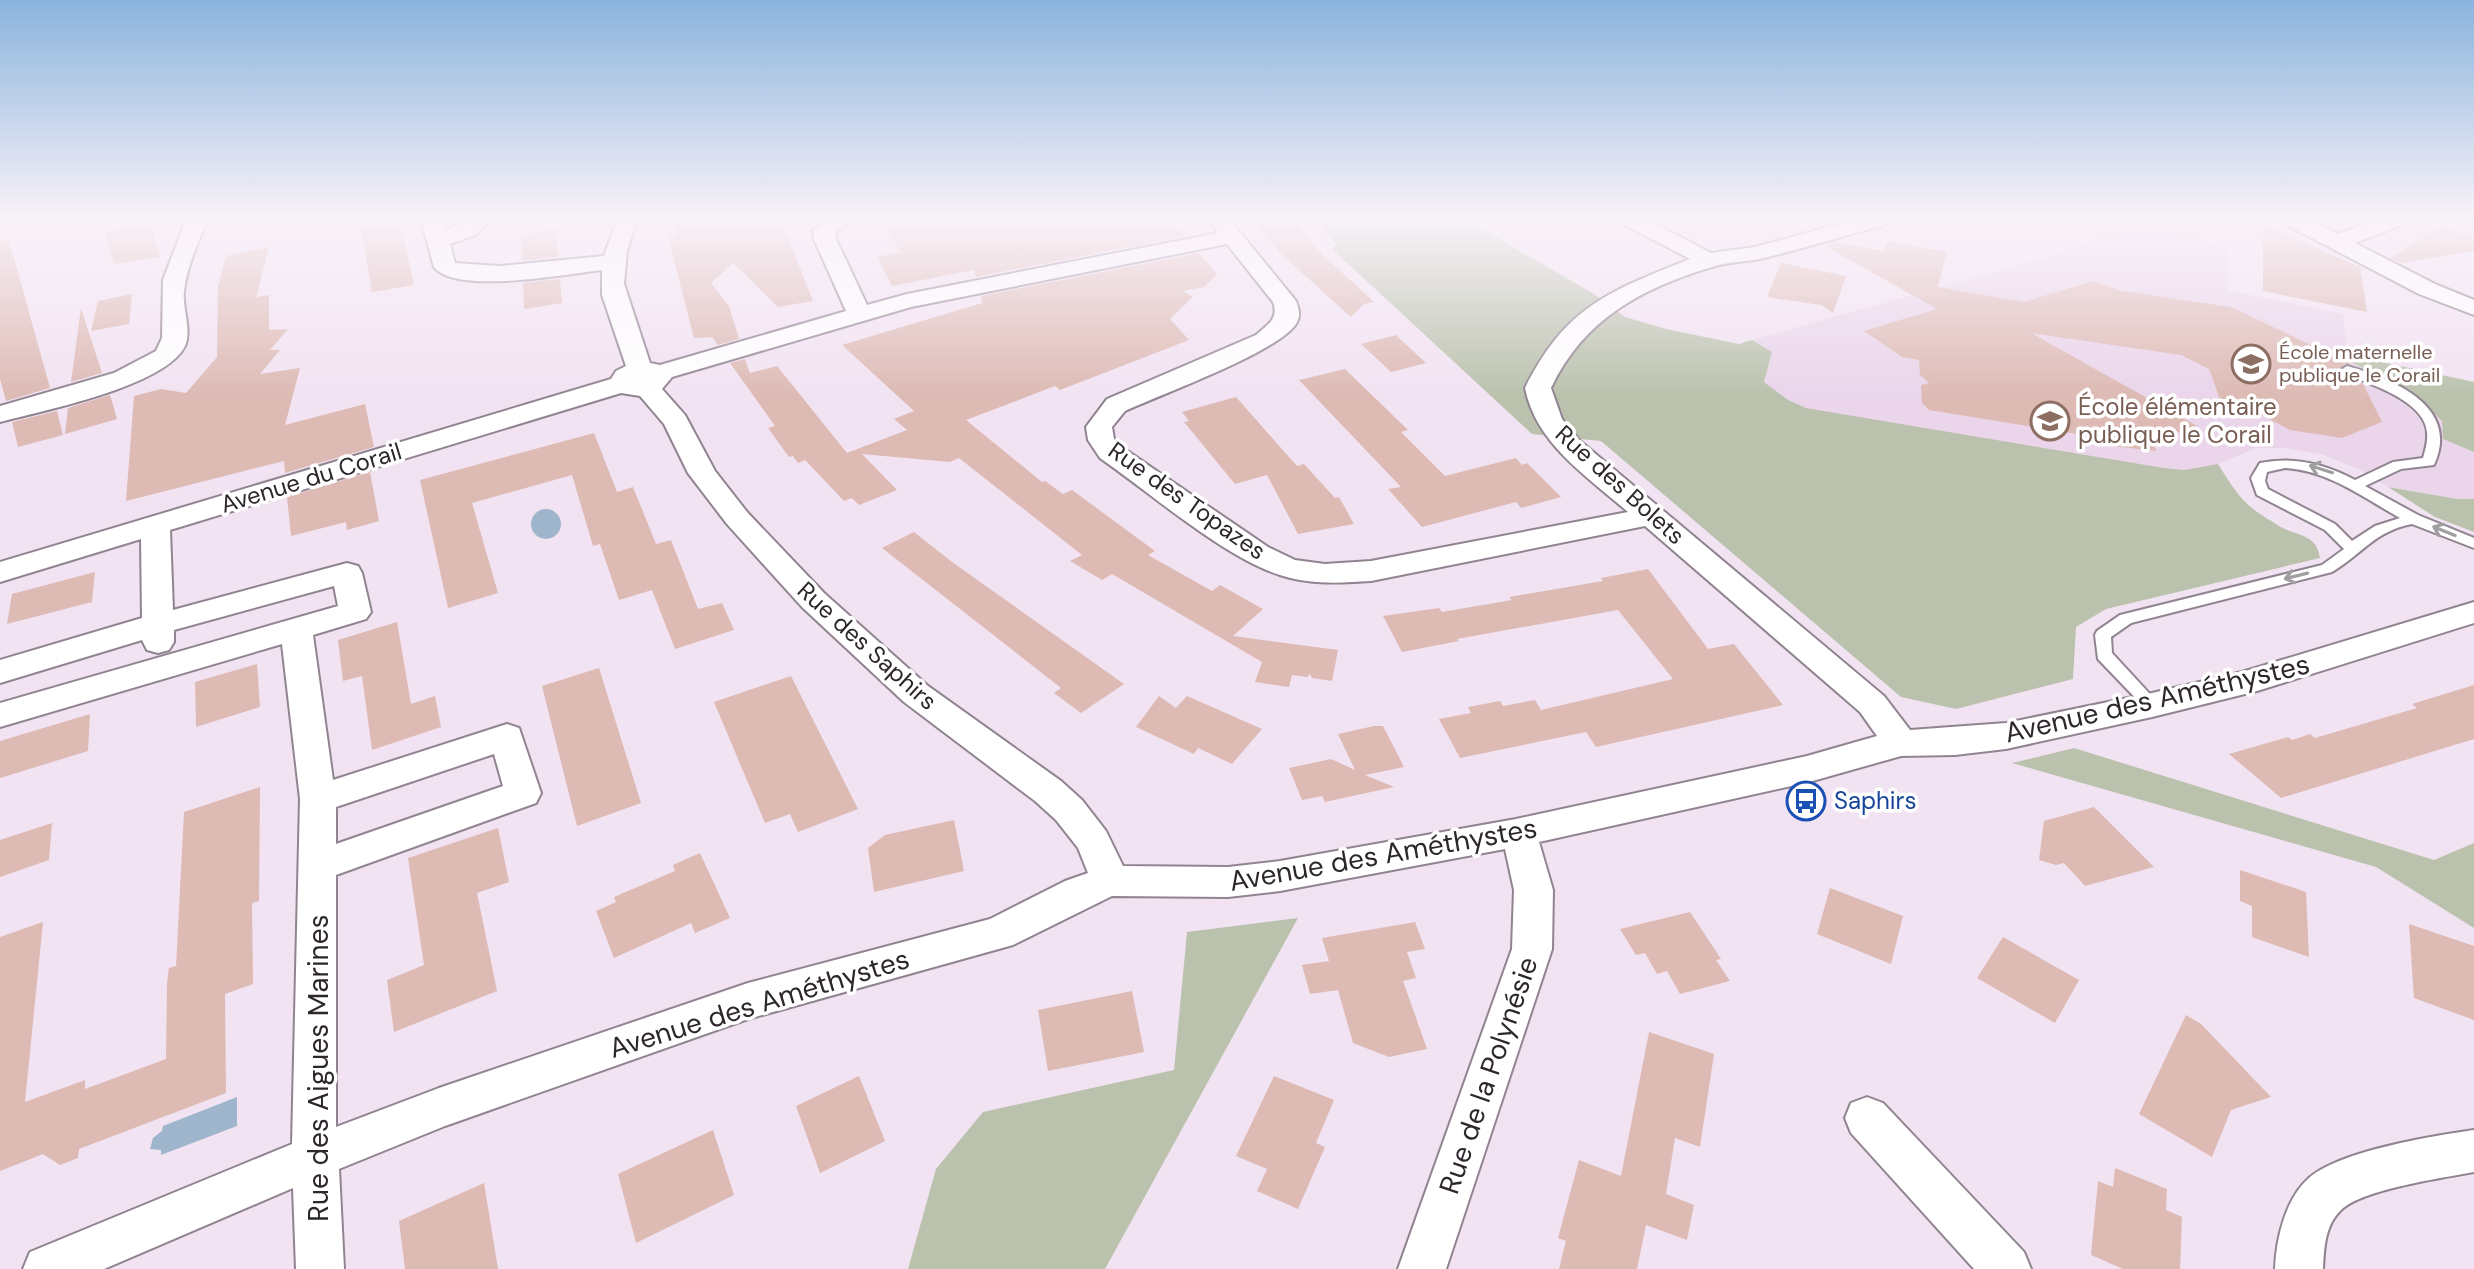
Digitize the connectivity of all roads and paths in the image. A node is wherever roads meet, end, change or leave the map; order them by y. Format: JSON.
{"nodes":[{"id":1,"x":177,"y":279,"type":"edge"},
{"id":2,"x":615,"y":279,"type":"edge"},
{"id":3,"x":843,"y":279,"type":"edge"},
{"id":4,"x":1001,"y":279,"type":"edge"},
{"id":5,"x":1267,"y":279,"type":"edge"},
{"id":6,"x":1658,"y":279,"type":"edge"},
{"id":7,"x":2408,"y":279,"type":"edge"},
{"id":8,"x":2474,"y":308,"type":"edge"},
{"id":9,"x":859,"y":313,"type":"junction"},
{"id":10,"x":2347,"y":370,"type":"dead end"},
{"id":11,"x":642,"y":379,"type":"junction"},
{"id":12,"x":0,"y":414,"type":"edge"},
{"id":13,"x":2357,"y":484,"type":"junction"},
{"id":14,"x":1651,"y":516,"type":"junction"},
{"id":15,"x":2414,"y":519,"type":"junction"},
{"id":16,"x":155,"y":525,"type":"junction"},
{"id":17,"x":2474,"y":543,"type":"edge"},
{"id":18,"x":2352,"y":549,"type":"junction"},
{"id":19,"x":0,"y":572,"type":"edge"},
{"id":20,"x":2462,"y":615,"type":"edge"},
{"id":21,"x":159,"y":624,"type":"junction"},
{"id":22,"x":296,"y":629,"type":"junction"},
{"id":23,"x":157,"y":670,"type":"junction"},
{"id":24,"x":0,"y":672,"type":"edge"},
{"id":25,"x":2152,"y":705,"type":"junction"},
{"id":26,"x":0,"y":715,"type":"edge"},
{"id":27,"x":1901,"y":743,"type":"junction"},
{"id":28,"x":318,"y":799,"type":"junction"},
{"id":29,"x":1516,"y":833,"type":"junction"},
{"id":30,"x":318,"y":866,"type":"junction"},
{"id":31,"x":1111,"y":881,"type":"junction"},
{"id":32,"x":1867,"y":1118,"type":"dead end"},
{"id":33,"x":2474,"y":1151,"type":"edge"},
{"id":34,"x":314,"y":1157,"type":"junction"},
{"id":35,"x":47,"y":1269,"type":"edge"},
{"id":36,"x":320,"y":1269,"type":"edge"},
{"id":37,"x":1422,"y":1269,"type":"edge"},
{"id":38,"x":2007,"y":1269,"type":"edge"},
{"id":39,"x":2299,"y":1269,"type":"edge"}],
"edges":[{"from":1,"to":12,"type":"street"},
{"from":2,"to":11,"type":"street","name":"Rue des Saphirs"},
{"from":3,"to":9,"type":"street"},
{"from":4,"to":9,"type":"street","name":"Avenue du Corail"},
{"from":5,"to":14,"type":"street","name":"Rue des Topazes"},
{"from":6,"to":14,"type":"street","name":"Rue des Bolets"},
{"from":7,"to":8,"type":"street"},
{"from":9,"to":11,"type":"street","name":"Avenue du Corail"},
{"from":10,"to":13,"type":"lane"},
{"from":11,"to":16,"type":"street","name":"Avenue du Corail"},
{"from":11,"to":31,"type":"street","name":"Rue des Saphirs"},
{"from":13,"to":15,"type":"lane"},
{"from":13,"to":18,"type":"lane","one_way":true},
{"from":14,"to":27,"type":"street","name":"Rue des Bolets"},
{"from":17,"to":15,"type":"lane","one_way":true},
{"from":15,"to":18,"type":"lane"},
{"from":16,"to":19,"type":"street","name":"Avenue du Corail"},
{"from":16,"to":21,"type":"street"},
{"from":18,"to":25,"type":"lane","one_way":true},
{"from":20,"to":25,"type":"street","name":"Avenue des Améthystes"},
{"from":21,"to":22,"type":"street"},
{"from":21,"to":23,"type":"street"},
{"from":21,"to":24,"type":"street"},
{"from":22,"to":23,"type":"street"},
{"from":22,"to":28,"type":"street","name":"Rue des Aigues Marines"},
{"from":23,"to":26,"type":"street"},
{"from":25,"to":27,"type":"street","name":"Avenue des Améthystes"},
{"from":27,"to":29,"type":"street","name":"Avenue des Améthystes"},
{"from":28,"to":30,"type":"street","name":"Rue des Aigues Marines"},
{"from":28,"to":30,"type":"street"},
{"from":29,"to":31,"type":"street","name":"Avenue des Améthystes"},
{"from":29,"to":37,"type":"street","name":"Rue de la Polynésie"},
{"from":30,"to":34,"type":"street","name":"Rue des Aigues Marines"},
{"from":31,"to":34,"type":"street","name":"Avenue des Améthystes"},
{"from":32,"to":38,"type":"street"},
{"from":33,"to":39,"type":"street"},
{"from":34,"to":35,"type":"street","name":"Avenue des Améthystes"},
{"from":34,"to":36,"type":"street","name":"Rue des Aigues Marines"}]}
